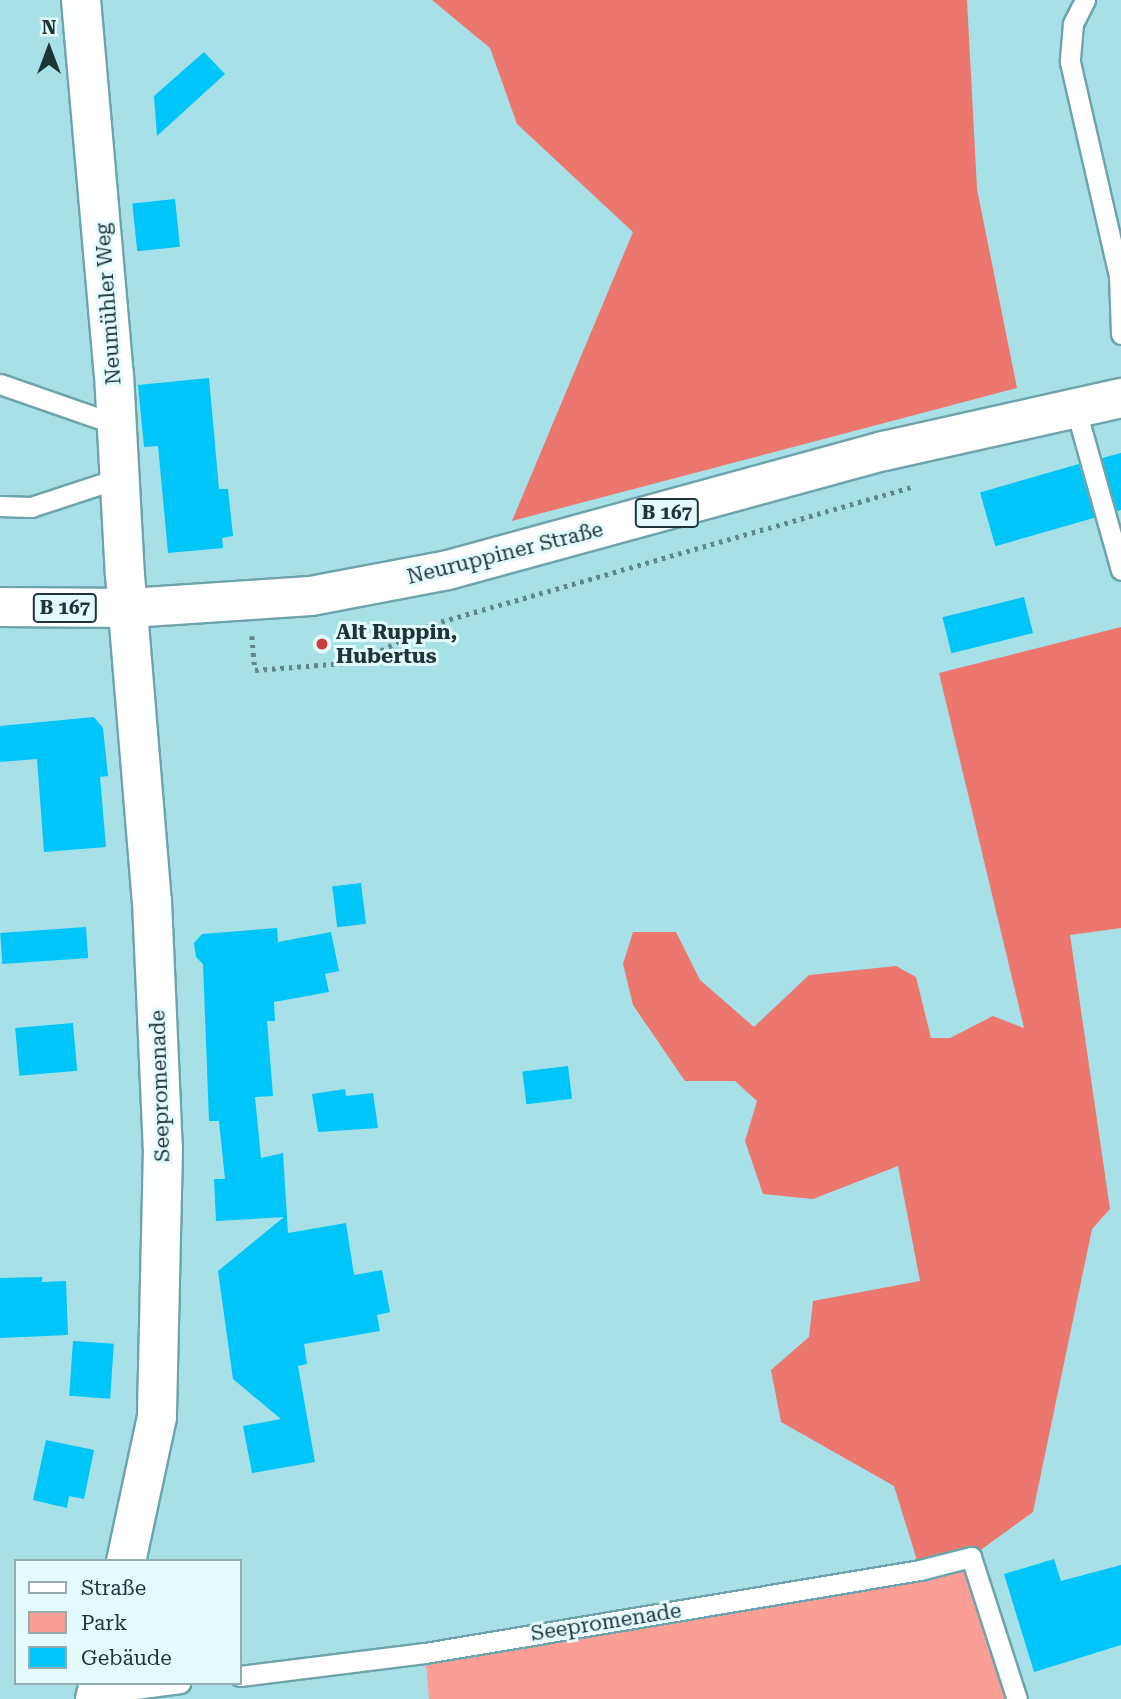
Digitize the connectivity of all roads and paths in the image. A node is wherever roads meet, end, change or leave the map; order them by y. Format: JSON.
{"nodes":[{"id":1,"x":81,"y":0,"type":"edge"},
{"id":2,"x":1085,"y":0,"type":"edge"},
{"id":3,"x":1121,"y":334,"type":"edge"},
{"id":4,"x":0,"y":384,"type":"edge"},
{"id":5,"x":1121,"y":398,"type":"edge"},
{"id":6,"x":1076,"y":410,"type":"junction"},
{"id":7,"x":115,"y":424,"type":"junction"},
{"id":8,"x":119,"y":478,"type":"junction"},
{"id":9,"x":0,"y":506,"type":"edge"},
{"id":10,"x":1121,"y":570,"type":"edge"},
{"id":11,"x":0,"y":607,"type":"edge"},
{"id":12,"x":130,"y":608,"type":"junction"},
{"id":13,"x":126,"y":1559,"type":"edge"},
{"id":14,"x":242,"y":1676,"type":"edge"},
{"id":15,"x":162,"y":1685,"type":"edge"},
{"id":16,"x":97,"y":1692,"type":"edge"},
{"id":17,"x":1017,"y":1699,"type":"edge"}],
"edges":[{"from":1,"to":7,"type":"street","name":"Neumühler Weg"},
{"from":2,"to":3,"type":"lane"},
{"from":4,"to":7,"type":"lane"},
{"from":5,"to":6,"type":"street","name":"Neuruppiner Straße","number":"B 167"},
{"from":6,"to":10,"type":"lane"},
{"from":6,"to":12,"type":"street","name":"Neuruppiner Straße","number":"B 167"},
{"from":7,"to":8,"type":"street","name":"Neumühler Weg"},
{"from":8,"to":9,"type":"lane"},
{"from":8,"to":12,"type":"street","name":"Neumühler Weg"},
{"from":11,"to":12,"type":"street","number":"B 167"},
{"from":12,"to":13,"type":"street","name":"Seepromenade"},
{"from":14,"to":17,"type":"lane","name":"Seepromenade"},
{"from":15,"to":16,"type":"lane"}]}
